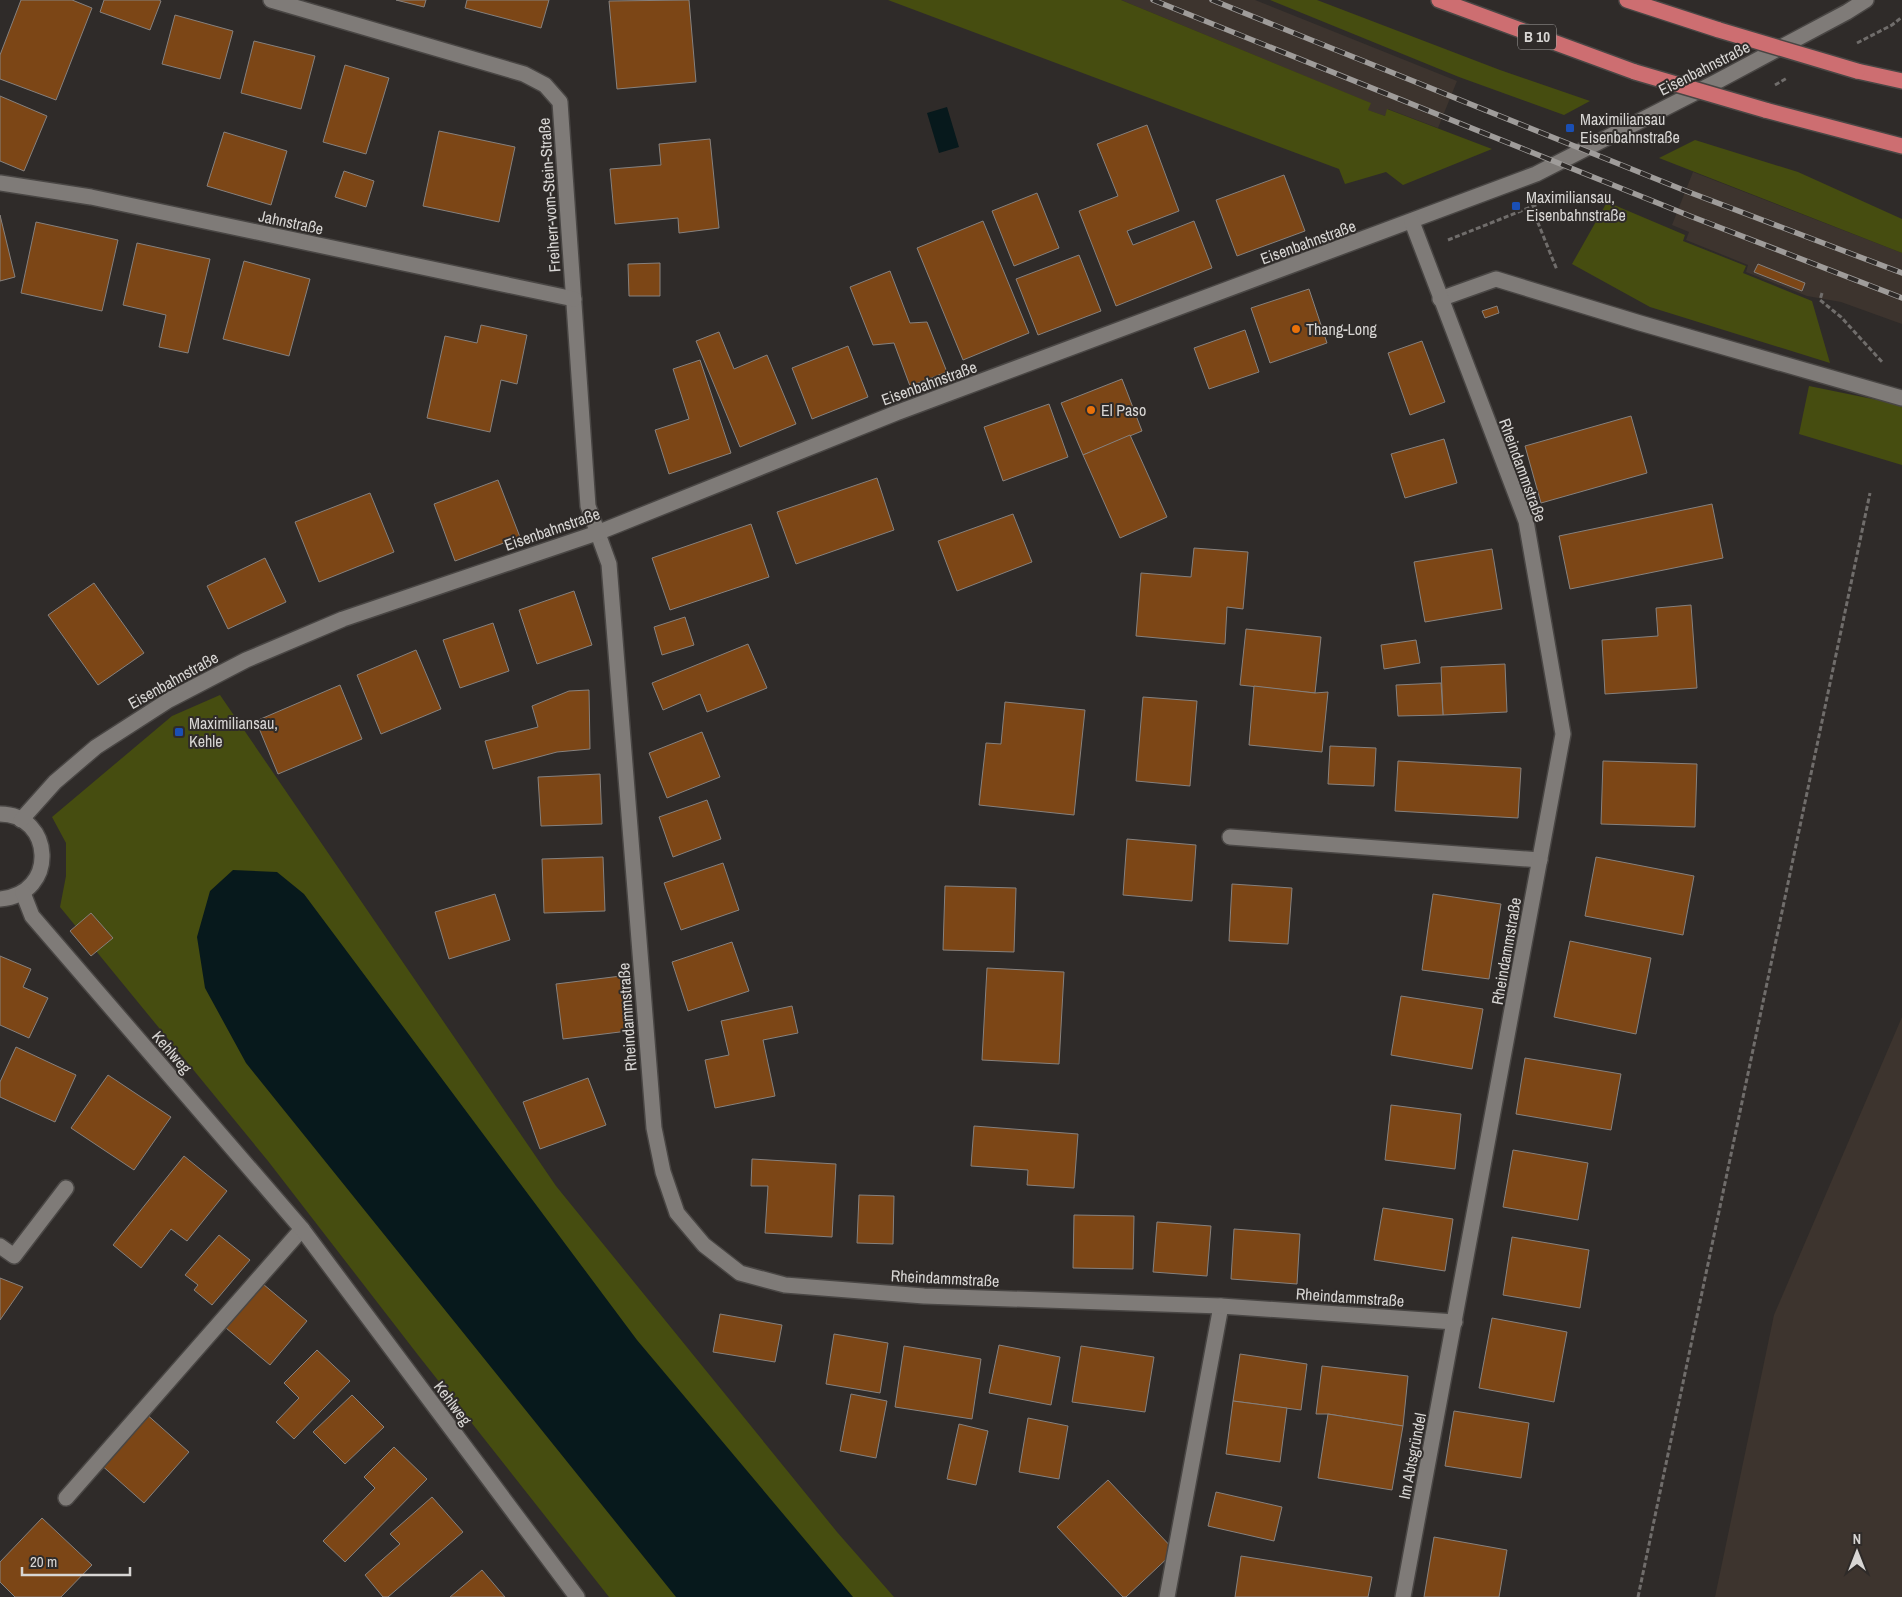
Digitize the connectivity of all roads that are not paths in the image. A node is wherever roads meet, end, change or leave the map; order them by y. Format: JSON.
{"nodes":[{"id":1,"x":271,"y":0,"type":"edge"},
{"id":2,"x":1439,"y":0,"type":"edge"},
{"id":3,"x":1627,"y":0,"type":"edge"},
{"id":4,"x":1866,"y":0,"type":"edge"},
{"id":5,"x":1902,"y":81,"type":"edge"},
{"id":6,"x":1902,"y":146,"type":"edge"},
{"id":7,"x":0,"y":183,"type":"edge"},
{"id":8,"x":1412,"y":222,"type":"junction"},
{"id":9,"x":574,"y":299,"type":"junction"},
{"id":10,"x":1440,"y":299,"type":"junction"},
{"id":11,"x":1902,"y":398,"type":"edge"},
{"id":12,"x":597,"y":533,"type":"junction"},
{"id":13,"x":0,"y":814,"type":"edge"},
{"id":14,"x":21,"y":820,"type":"junction"},
{"id":15,"x":1230,"y":838,"type":"dead end"},
{"id":16,"x":1540,"y":860,"type":"junction"},
{"id":17,"x":23,"y":893,"type":"junction"},
{"id":18,"x":0,"y":899,"type":"edge"},
{"id":19,"x":66,"y":1188,"type":"dead end"},
{"id":20,"x":302,"y":1229,"type":"junction"},
{"id":21,"x":0,"y":1246,"type":"edge"},
{"id":22,"x":1221,"y":1306,"type":"junction"},
{"id":23,"x":1455,"y":1322,"type":"junction"},
{"id":24,"x":66,"y":1498,"type":"dead end"},
{"id":25,"x":577,"y":1597,"type":"edge"},
{"id":26,"x":1167,"y":1597,"type":"edge"},
{"id":27,"x":1403,"y":1597,"type":"edge"}],
"edges":[{"from":1,"to":9,"type":"street","name":"Freiherr-vom-Stein-Straße"},
{"from":2,"to":6,"type":"highway","number":"B 10","bridge":true},
{"from":3,"to":5,"type":"highway","bridge":true},
{"from":4,"to":8,"type":"street","name":"Eisenbahnstraße"},
{"from":7,"to":9,"type":"street","name":"Jahnstraße"},
{"from":8,"to":10,"type":"street","name":"Rheindammstraße"},
{"from":8,"to":12,"type":"street","name":"Eisenbahnstraße"},
{"from":9,"to":12,"type":"street","name":"Freiherr-vom-Stein-Straße"},
{"from":10,"to":11,"type":"street"},
{"from":10,"to":16,"type":"street","name":"Rheindammstraße"},
{"from":12,"to":14,"type":"street","name":"Eisenbahnstraße"},
{"from":12,"to":22,"type":"street","name":"Rheindammstraße"},
{"from":13,"to":14,"type":"street"},
{"from":14,"to":17,"type":"street"},
{"from":15,"to":16,"type":"street"},
{"from":16,"to":23,"type":"street","name":"Rheindammstraße"},
{"from":17,"to":18,"type":"street"},
{"from":17,"to":20,"type":"street","name":"Kehlweg"},
{"from":19,"to":21,"type":"street"},
{"from":20,"to":24,"type":"street"},
{"from":20,"to":25,"type":"street","name":"Kehlweg"},
{"from":22,"to":23,"type":"street","name":"Rheindammstraße"},
{"from":22,"to":26,"type":"street"},
{"from":23,"to":27,"type":"street","name":"Im Abtsgründel"}]}
